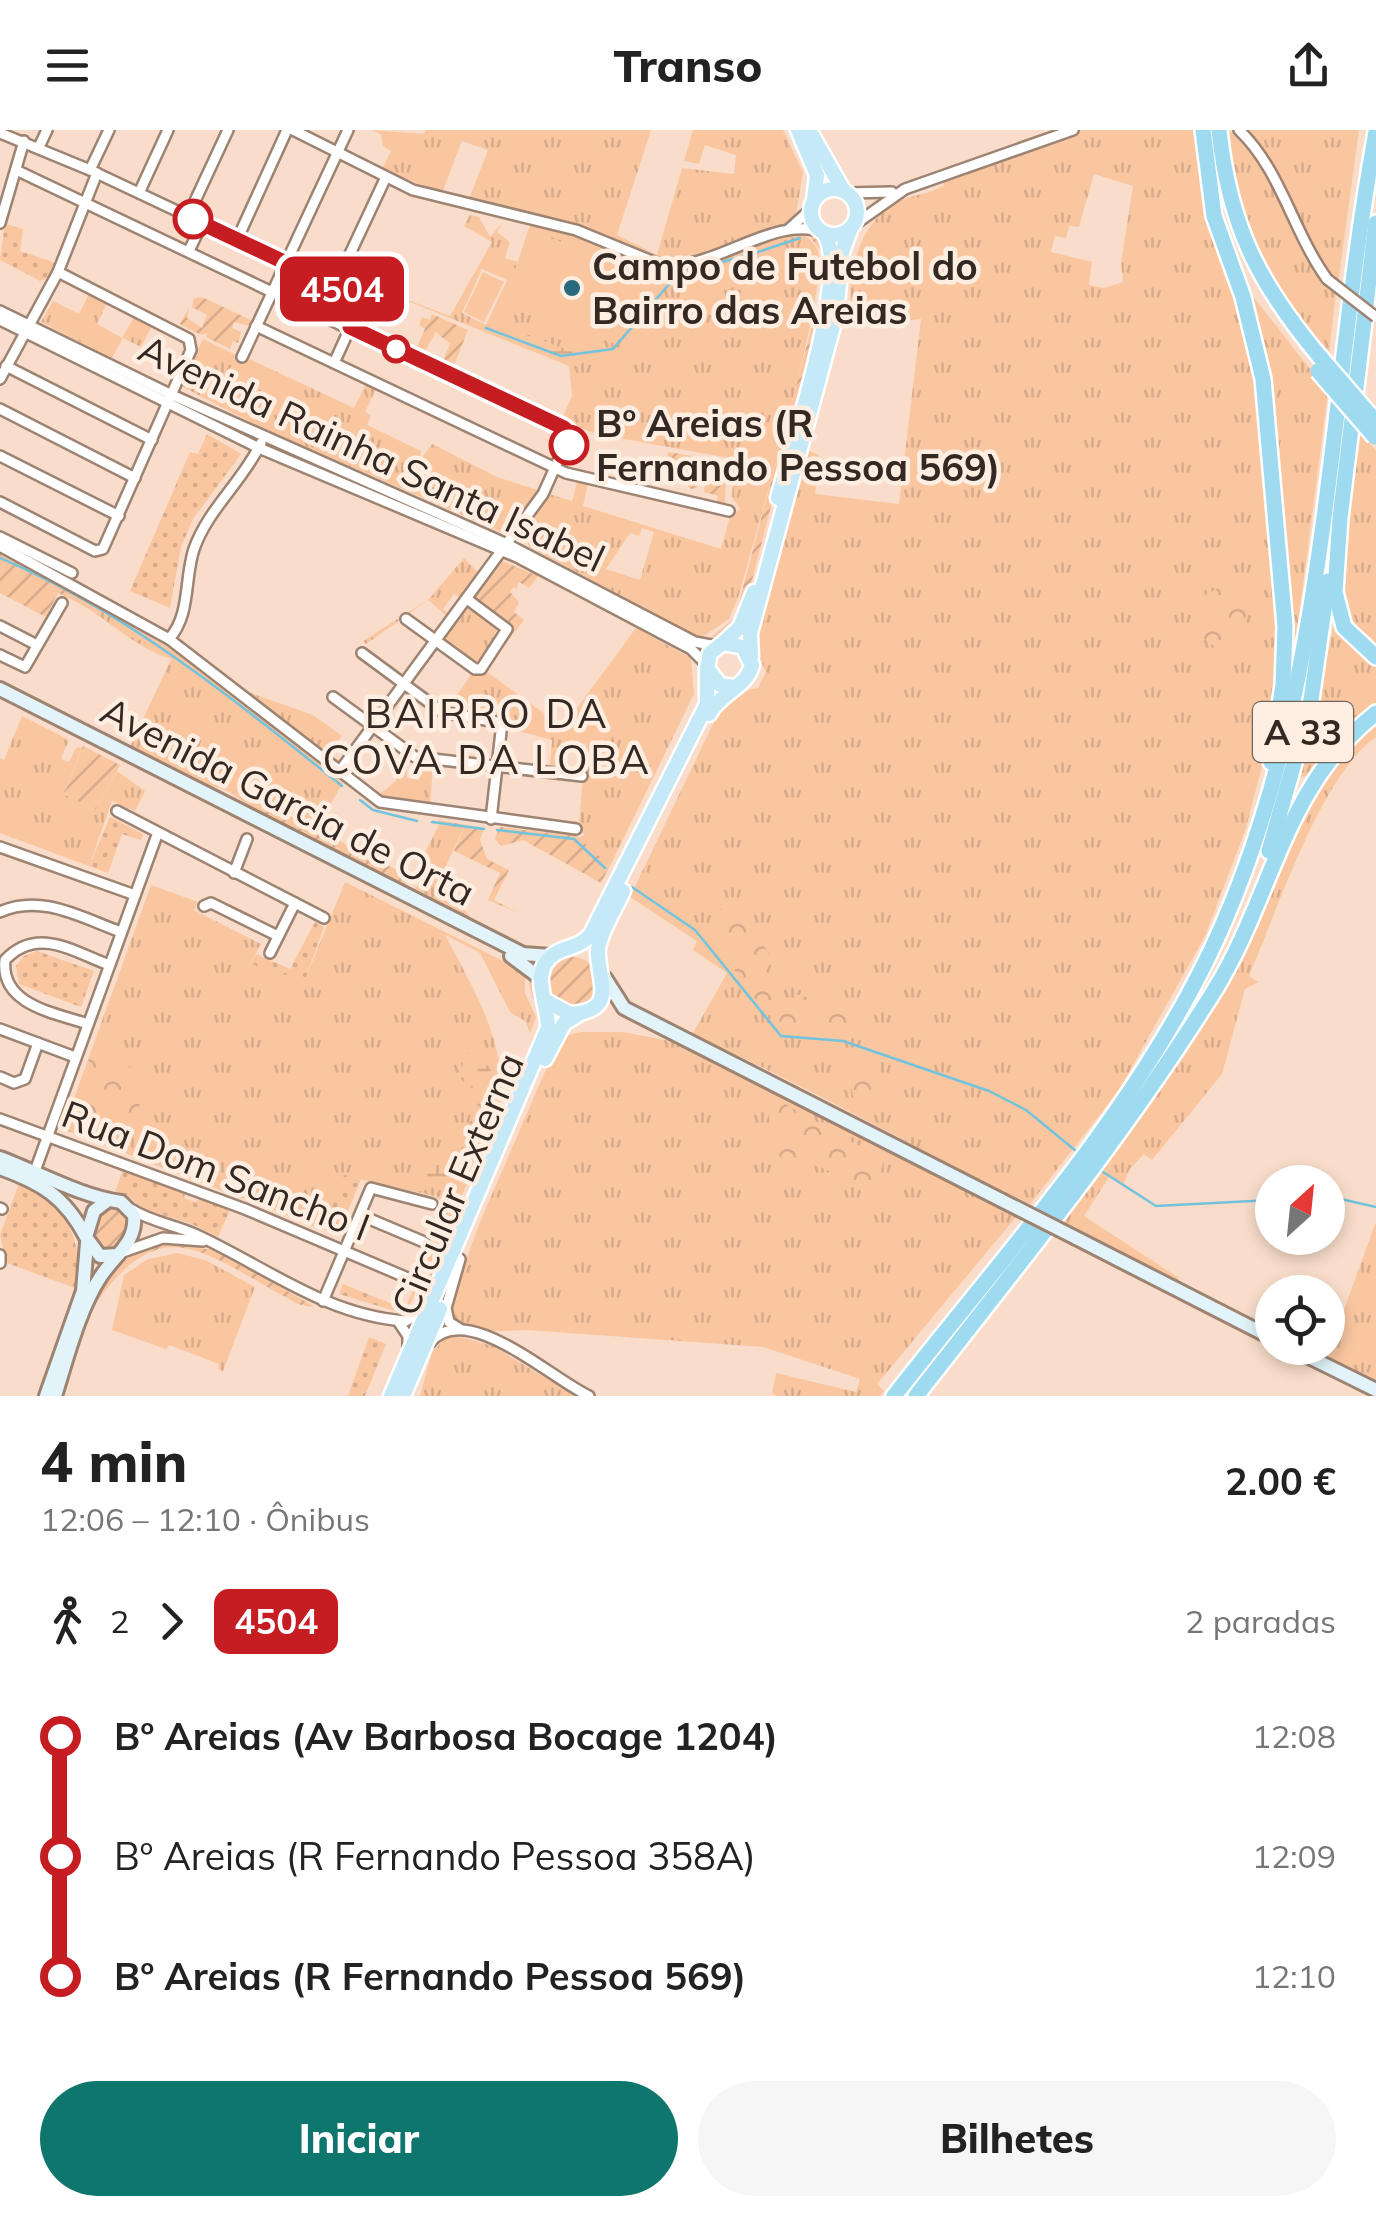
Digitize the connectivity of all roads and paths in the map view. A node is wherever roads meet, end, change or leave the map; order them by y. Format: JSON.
{"nodes":[{"id":1,"x":46,"y":130,"type":"edge"},
{"id":2,"x":109,"y":130,"type":"edge"},
{"id":3,"x":168,"y":130,"type":"edge"},
{"id":4,"x":228,"y":130,"type":"edge"},
{"id":5,"x":290,"y":130,"type":"edge"},
{"id":6,"x":348,"y":130,"type":"edge"},
{"id":7,"x":798,"y":130,"type":"edge"},
{"id":8,"x":809,"y":130,"type":"edge"},
{"id":9,"x":1073,"y":130,"type":"edge"},
{"id":10,"x":1204,"y":130,"type":"edge"},
{"id":11,"x":1219,"y":130,"type":"edge"},
{"id":12,"x":1239,"y":130,"type":"edge"},
{"id":13,"x":1376,"y":132,"type":"edge"},
{"id":14,"x":0,"y":133,"type":"edge"},
{"id":15,"x":24,"y":140,"type":"junction"},
{"id":16,"x":39,"y":147,"type":"junction"},
{"id":17,"x":338,"y":151,"type":"junction"},
{"id":18,"x":16,"y":170,"type":"junction"},
{"id":19,"x":94,"y":172,"type":"junction"},
{"id":20,"x":386,"y":177,"type":"junction"},
{"id":21,"x":1210,"y":182,"type":"junction"},
{"id":22,"x":904,"y":190,"type":"junction"},
{"id":23,"x":845,"y":192,"type":"junction"},
{"id":24,"x":139,"y":193,"type":"junction"},
{"id":25,"x":86,"y":202,"type":"junction"},
{"id":26,"x":812,"y":206,"type":"junction"},
{"id":27,"x":188,"y":216,"type":"junction"},
{"id":28,"x":0,"y":223,"type":"edge"},
{"id":29,"x":202,"y":223,"type":"junction"},
{"id":30,"x":1376,"y":223,"type":"edge"},
{"id":31,"x":852,"y":227,"type":"junction"},
{"id":32,"x":787,"y":231,"type":"junction"},
{"id":33,"x":823,"y":232,"type":"junction"},
{"id":34,"x":237,"y":240,"type":"junction"},
{"id":35,"x":189,"y":250,"type":"junction"},
{"id":36,"x":1376,"y":256,"type":"edge"},
{"id":37,"x":286,"y":263,"type":"junction"},
{"id":38,"x":58,"y":272,"type":"junction"},
{"id":39,"x":335,"y":286,"type":"junction"},
{"id":40,"x":273,"y":290,"type":"junction"},
{"id":41,"x":1367,"y":295,"type":"junction"},
{"id":42,"x":0,"y":311,"type":"edge"},
{"id":43,"x":1376,"y":318,"type":"edge"},
{"id":44,"x":0,"y":320,"type":"edge"},
{"id":45,"x":27,"y":326,"type":"junction"},
{"id":46,"x":256,"y":326,"type":"junction"},
{"id":47,"x":350,"y":327,"type":"junction"},
{"id":48,"x":242,"y":357,"type":"dead end"},
{"id":49,"x":334,"y":363,"type":"junction"},
{"id":50,"x":1319,"y":364,"type":"junction"},
{"id":51,"x":6,"y":366,"type":"junction"},
{"id":52,"x":0,"y":379,"type":"edge"},
{"id":53,"x":170,"y":398,"type":"junction"},
{"id":54,"x":0,"y":409,"type":"edge"},
{"id":55,"x":1376,"y":422,"type":"edge"},
{"id":56,"x":260,"y":434,"type":"junction"},
{"id":57,"x":1375,"y":437,"type":"edge"},
{"id":58,"x":152,"y":440,"type":"junction"},
{"id":59,"x":259,"y":448,"type":"junction"},
{"id":60,"x":0,"y":456,"type":"edge"},
{"id":61,"x":334,"y":468,"type":"junction"},
{"id":62,"x":557,"y":469,"type":"junction"},
{"id":63,"x":135,"y":478,"type":"junction"},
{"id":64,"x":0,"y":502,"type":"edge"},
{"id":65,"x":729,"y":510,"type":"dead end"},
{"id":66,"x":119,"y":516,"type":"junction"},
{"id":67,"x":1340,"y":518,"type":"junction"},
{"id":68,"x":0,"y":537,"type":"edge"},
{"id":69,"x":0,"y":546,"type":"edge"},
{"id":70,"x":505,"y":547,"type":"junction"},
{"id":71,"x":72,"y":573,"type":"dead end"},
{"id":72,"x":467,"y":599,"type":"junction"},
{"id":73,"x":62,"y":603,"type":"dead end"},
{"id":74,"x":406,"y":619,"type":"dead end"},
{"id":75,"x":0,"y":626,"type":"edge"},
{"id":76,"x":168,"y":639,"type":"junction"},
{"id":77,"x":437,"y":642,"type":"junction"},
{"id":78,"x":721,"y":644,"type":"junction"},
{"id":79,"x":38,"y":645,"type":"junction"},
{"id":80,"x":362,"y":653,"type":"dead end"},
{"id":81,"x":0,"y":655,"type":"edge"},
{"id":82,"x":1376,"y":657,"type":"edge"},
{"id":83,"x":751,"y":658,"type":"junction"},
{"id":84,"x":707,"y":666,"type":"junction"},
{"id":85,"x":405,"y":685,"type":"junction"},
{"id":86,"x":734,"y":686,"type":"junction"},
{"id":87,"x":0,"y":689,"type":"edge"},
{"id":88,"x":0,"y":698,"type":"edge"},
{"id":89,"x":333,"y":698,"type":"dead end"},
{"id":90,"x":1376,"y":713,"type":"edge"},
{"id":91,"x":373,"y":728,"type":"junction"},
{"id":92,"x":497,"y":766,"type":"junction"},
{"id":93,"x":339,"y":772,"type":"junction"},
{"id":94,"x":582,"y":776,"type":"dead end"},
{"id":95,"x":117,"y":811,"type":"dead end"},
{"id":96,"x":491,"y":818,"type":"junction"},
{"id":97,"x":576,"y":829,"type":"dead end"},
{"id":98,"x":156,"y":835,"type":"junction"},
{"id":99,"x":247,"y":839,"type":"dead end"},
{"id":100,"x":0,"y":847,"type":"edge"},
{"id":101,"x":1252,"y":849,"type":"junction"},
{"id":102,"x":234,"y":873,"type":"junction"},
{"id":103,"x":134,"y":894,"type":"junction"},
{"id":104,"x":294,"y":904,"type":"junction"},
{"id":105,"x":204,"y":906,"type":"dead end"},
{"id":106,"x":0,"y":912,"type":"edge"},
{"id":107,"x":324,"y":918,"type":"dead end"},
{"id":108,"x":121,"y":932,"type":"junction"},
{"id":109,"x":278,"y":936,"type":"junction"},
{"id":110,"x":1239,"y":940,"type":"junction"},
{"id":111,"x":569,"y":949,"type":"junction"},
{"id":112,"x":270,"y":954,"type":"dead end"},
{"id":113,"x":551,"y":956,"type":"junction"},
{"id":114,"x":2,"y":959,"type":"edge"},
{"id":115,"x":109,"y":964,"type":"junction"},
{"id":116,"x":603,"y":972,"type":"junction"},
{"id":117,"x":540,"y":977,"type":"junction"},
{"id":118,"x":543,"y":996,"type":"junction"},
{"id":119,"x":624,"y":1008,"type":"junction"},
{"id":120,"x":589,"y":1010,"type":"junction"},
{"id":121,"x":88,"y":1024,"type":"junction"},
{"id":122,"x":0,"y":1028,"type":"edge"},
{"id":123,"x":38,"y":1043,"type":"junction"},
{"id":124,"x":75,"y":1057,"type":"junction"},
{"id":125,"x":0,"y":1077,"type":"edge"},
{"id":126,"x":0,"y":1119,"type":"edge"},
{"id":127,"x":47,"y":1137,"type":"junction"},
{"id":128,"x":0,"y":1158,"type":"edge"},
{"id":129,"x":0,"y":1168,"type":"edge"},
{"id":130,"x":35,"y":1171,"type":"junction"},
{"id":131,"x":109,"y":1201,"type":"junction"},
{"id":132,"x":432,"y":1204,"type":"dead end"},
{"id":133,"x":131,"y":1209,"type":"junction"},
{"id":134,"x":360,"y":1215,"type":"junction"},
{"id":135,"x":87,"y":1240,"type":"junction"},
{"id":136,"x":424,"y":1242,"type":"dead end"},
{"id":137,"x":215,"y":1243,"type":"junction"},
{"id":138,"x":344,"y":1251,"type":"junction"},
{"id":139,"x":120,"y":1253,"type":"junction"},
{"id":140,"x":0,"y":1254,"type":"edge"},
{"id":141,"x":457,"y":1255,"type":"junction"},
{"id":142,"x":0,"y":1263,"type":"edge"},
{"id":143,"x":410,"y":1280,"type":"dead end"},
{"id":144,"x":324,"y":1301,"type":"junction"},
{"id":145,"x":398,"y":1321,"type":"junction"},
{"id":146,"x":1255,"y":1329,"type":"edge"},
{"id":147,"x":463,"y":1330,"type":"junction"},
{"id":148,"x":419,"y":1360,"type":"junction"},
{"id":149,"x":1325,"y":1365,"type":"edge"},
{"id":150,"x":399,"y":1378,"type":"junction"},
{"id":151,"x":1376,"y":1390,"type":"edge"},
{"id":152,"x":46,"y":1396,"type":"edge"},
{"id":153,"x":55,"y":1396,"type":"edge"},
{"id":154,"x":391,"y":1396,"type":"edge"},
{"id":155,"x":403,"y":1396,"type":"edge"},
{"id":156,"x":590,"y":1396,"type":"edge"},
{"id":157,"x":894,"y":1396,"type":"edge"},
{"id":158,"x":916,"y":1396,"type":"edge"}],
"edges":[{"from":1,"to":16,"type":"street"},
{"from":2,"to":19,"type":"street"},
{"from":3,"to":24,"type":"street"},
{"from":4,"to":27,"type":"street"},
{"from":5,"to":17,"type":"street"},
{"from":5,"to":34,"type":"street"},
{"from":6,"to":17,"type":"street"},
{"from":7,"to":26,"type":"main road"},
{"from":8,"to":23,"type":"main road"},
{"from":9,"to":22,"type":"street"},
{"from":10,"to":21,"type":"highway"},
{"from":11,"to":50,"type":"highway"},
{"from":12,"to":43,"type":"street","bridge":true},
{"from":13,"to":101,"type":"highway","number":"A 33"},
{"from":14,"to":15,"type":"street"},
{"from":15,"to":16,"type":"street"},
{"from":15,"to":18,"type":"street"},
{"from":16,"to":19,"type":"street"},
{"from":17,"to":20,"type":"street"},
{"from":17,"to":37,"type":"street"},
{"from":18,"to":25,"type":"street"},
{"from":18,"to":28,"type":"street"},
{"from":19,"to":24,"type":"street"},
{"from":19,"to":25,"type":"street"},
{"from":20,"to":32,"type":"street"},
{"from":20,"to":39,"type":"street"},
{"from":21,"to":50,"type":"highway"},
{"from":21,"to":101,"type":"highway"},
{"from":22,"to":23,"type":"street"},
{"from":22,"to":31,"type":"street"},
{"from":23,"to":26,"type":"main road"},
{"from":23,"to":31,"type":"main road"},
{"from":24,"to":27,"type":"street"},
{"from":25,"to":35,"type":"street"},
{"from":25,"to":38,"type":"street"},
{"from":26,"to":32,"type":"street"},
{"from":26,"to":33,"type":"main road"},
{"from":27,"to":29,"type":"street"},
{"from":29,"to":34,"type":"street"},
{"from":29,"to":35,"type":"street"},
{"from":30,"to":41,"type":"highway","number":"A 33"},
{"from":31,"to":33,"type":"main road"},
{"from":31,"to":83,"type":"main road"},
{"from":32,"to":33,"type":"street"},
{"from":33,"to":78,"type":"main road"},
{"from":34,"to":37,"type":"street"},
{"from":35,"to":40,"type":"street"},
{"from":36,"to":41,"type":"highway"},
{"from":37,"to":39,"type":"street"},
{"from":37,"to":40,"type":"street"},
{"from":38,"to":45,"type":"street"},
{"from":38,"to":53,"type":"street"},
{"from":39,"to":47,"type":"street"},
{"from":40,"to":46,"type":"street"},
{"from":40,"to":47,"type":"street"},
{"from":41,"to":67,"type":"highway","number":"A 33"},
{"from":42,"to":45,"type":"street","name":"Avenida Rainha Santa Isabel"},
{"from":44,"to":45,"type":"street","name":"Avenida Rainha Santa Isabel"},
{"from":45,"to":51,"type":"street"},
{"from":45,"to":53,"type":"street","name":"Avenida Rainha Santa Isabel"},
{"from":46,"to":48,"type":"street"},
{"from":46,"to":49,"type":"street"},
{"from":47,"to":49,"type":"street"},
{"from":47,"to":62,"type":"street"},
{"from":49,"to":62,"type":"street"},
{"from":50,"to":55,"type":"highway","bridge":true},
{"from":50,"to":57,"type":"highway","bridge":true},
{"from":51,"to":52,"type":"street"},
{"from":51,"to":58,"type":"street"},
{"from":53,"to":56,"type":"street","name":"Avenida Rainha Santa Isabel"},
{"from":53,"to":58,"type":"street"},
{"from":53,"to":59,"type":"street","name":"Avenida Rainha Santa Isabel"},
{"from":54,"to":63,"type":"street"},
{"from":56,"to":59,"type":"street"},
{"from":56,"to":61,"type":"street","name":"Avenida Rainha Santa Isabel"},
{"from":58,"to":63,"type":"street"},
{"from":59,"to":61,"type":"street"},
{"from":59,"to":70,"type":"street","name":"Avenida Rainha Santa Isabel"},
{"from":59,"to":76,"type":"street"},
{"from":60,"to":66,"type":"street"},
{"from":61,"to":70,"type":"street","name":"Avenida Rainha Santa Isabel"},
{"from":62,"to":65,"type":"street"},
{"from":62,"to":70,"type":"street"},
{"from":63,"to":66,"type":"street"},
{"from":64,"to":66,"type":"street"},
{"from":67,"to":82,"type":"highway"},
{"from":67,"to":110,"type":"highway","number":"A 33"},
{"from":68,"to":71,"type":"street"},
{"from":69,"to":76,"type":"street"},
{"from":70,"to":72,"type":"street"},
{"from":70,"to":78,"type":"street","name":"Avenida Rainha Santa Isabel"},
{"from":70,"to":84,"type":"street","name":"Avenida Rainha Santa Isabel"},
{"from":72,"to":77,"type":"street"},
{"from":72,"to":77,"type":"street"},
{"from":73,"to":79,"type":"street"},
{"from":74,"to":77,"type":"street"},
{"from":75,"to":79,"type":"street"},
{"from":76,"to":93,"type":"street"},
{"from":77,"to":85,"type":"street"},
{"from":78,"to":83,"type":"main road"},
{"from":78,"to":84,"type":"main road"},
{"from":79,"to":81,"type":"street"},
{"from":80,"to":85,"type":"street"},
{"from":83,"to":86,"type":"main road"},
{"from":84,"to":86,"type":"main road"},
{"from":84,"to":111,"type":"main road"},
{"from":85,"to":91,"type":"street"},
{"from":85,"to":92,"type":"street"},
{"from":86,"to":116,"type":"main road"},
{"from":87,"to":113,"type":"main road","name":"Avenida Garcia de Orta"},
{"from":88,"to":117,"type":"main road","name":"Avenida Garcia de Orta"},
{"from":89,"to":91,"type":"street"},
{"from":90,"to":110,"type":"highway"},
{"from":91,"to":92,"type":"street"},
{"from":91,"to":93,"type":"street"},
{"from":92,"to":94,"type":"street"},
{"from":92,"to":96,"type":"street"},
{"from":93,"to":96,"type":"street"},
{"from":95,"to":98,"type":"street"},
{"from":96,"to":97,"type":"street"},
{"from":98,"to":102,"type":"street"},
{"from":98,"to":103,"type":"street"},
{"from":99,"to":102,"type":"street"},
{"from":100,"to":103,"type":"street"},
{"from":101,"to":157,"type":"highway","number":"A 33"},
{"from":102,"to":104,"type":"street"},
{"from":103,"to":108,"type":"street"},
{"from":104,"to":107,"type":"street"},
{"from":104,"to":109,"type":"street"},
{"from":105,"to":109,"type":"street"},
{"from":106,"to":108,"type":"street"},
{"from":108,"to":115,"type":"street"},
{"from":109,"to":112,"type":"street"},
{"from":110,"to":158,"type":"highway","number":"A 33"},
{"from":111,"to":113,"type":"main road"},
{"from":111,"to":116,"type":"main road"},
{"from":113,"to":117,"type":"main road"},
{"from":114,"to":115,"type":"street"},
{"from":114,"to":121,"type":"street"},
{"from":115,"to":121,"type":"street"},
{"from":116,"to":119,"type":"main road"},
{"from":116,"to":120,"type":"main road"},
{"from":117,"to":118,"type":"main road"},
{"from":118,"to":120,"type":"main road"},
{"from":118,"to":141,"type":"main road","name":"Circular Externa"},
{"from":119,"to":120,"type":"main road"},
{"from":119,"to":146,"type":"main road","bridge":true},
{"from":120,"to":141,"type":"main road","name":"Circular Externa"},
{"from":121,"to":124,"type":"street"},
{"from":122,"to":123,"type":"street"},
{"from":123,"to":124,"type":"street"},
{"from":123,"to":125,"type":"street"},
{"from":124,"to":127,"type":"street"},
{"from":126,"to":127,"type":"street","name":"Rua Dom Sancho I"},
{"from":127,"to":130,"type":"street"},
{"from":127,"to":138,"type":"street","name":"Rua Dom Sancho I"},
{"from":128,"to":130,"type":"main road"},
{"from":129,"to":135,"type":"main road"},
{"from":130,"to":131,"type":"main road"},
{"from":131,"to":133,"type":"main road"},
{"from":131,"to":135,"type":"main road"},
{"from":132,"to":134,"type":"street"},
{"from":133,"to":137,"type":"street"},
{"from":133,"to":139,"type":"main road"},
{"from":134,"to":136,"type":"street"},
{"from":134,"to":138,"type":"street"},
{"from":135,"to":139,"type":"main road"},
{"from":135,"to":152,"type":"main road"},
{"from":137,"to":139,"type":"street"},
{"from":137,"to":144,"type":"street"},
{"from":138,"to":143,"type":"street","name":"Rua Dom Sancho I"},
{"from":138,"to":144,"type":"street"},
{"from":139,"to":153,"type":"main road"},
{"from":140,"to":142,"type":"street"},
{"from":141,"to":145,"type":"street","name":"Circular Externa"},
{"from":141,"to":147,"type":"street"},
{"from":141,"to":148,"type":"main road","name":"Circular Externa"},
{"from":141,"to":150,"type":"main road","name":"Circular Externa"},
{"from":144,"to":145,"type":"street"},
{"from":145,"to":150,"type":"street"},
{"from":147,"to":148,"type":"street"},
{"from":147,"to":156,"type":"street"},
{"from":148,"to":155,"type":"main road","name":"Circular Externa"},
{"from":149,"to":151,"type":"main road"},
{"from":150,"to":154,"type":"main road","name":"Circular Externa"}]}
